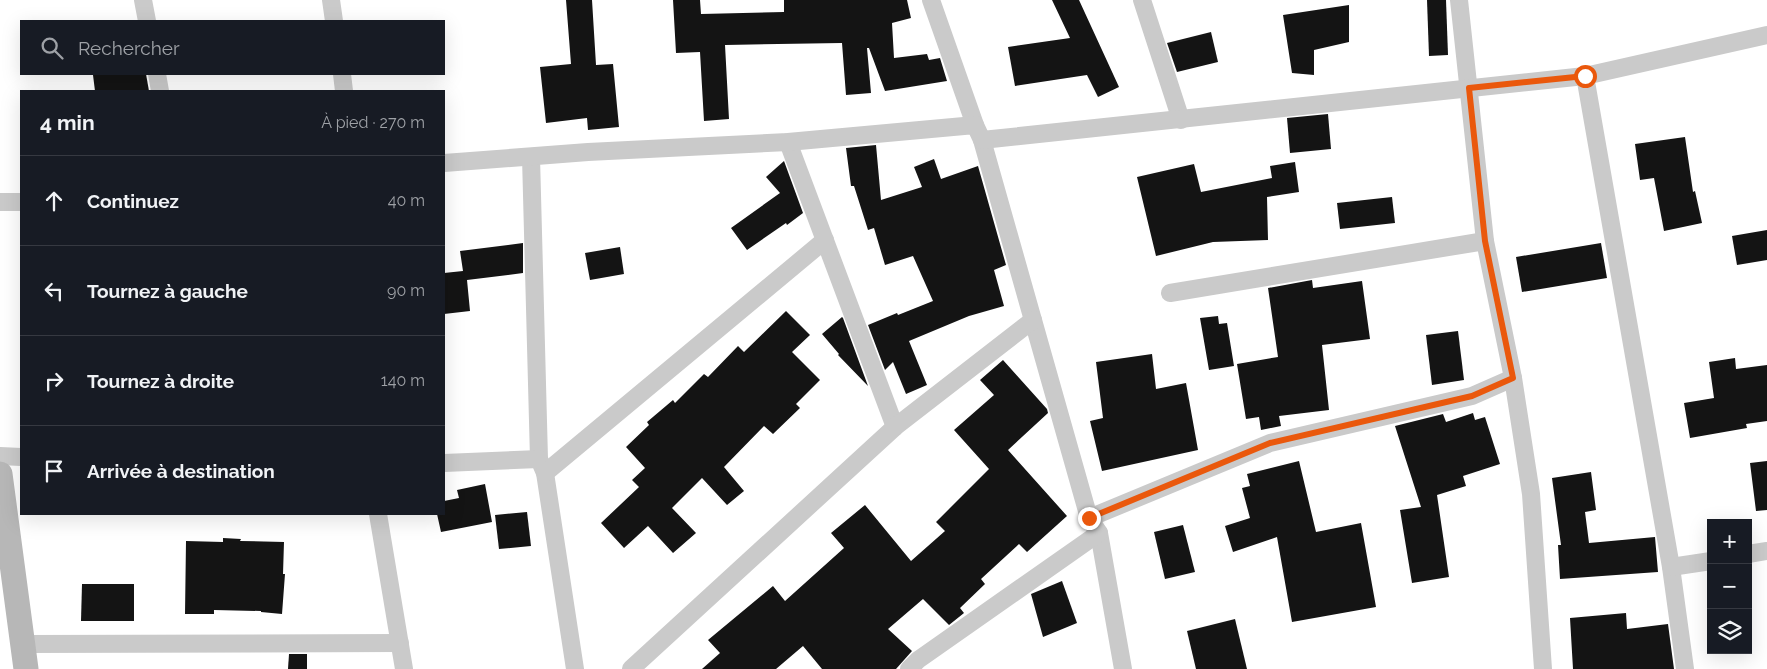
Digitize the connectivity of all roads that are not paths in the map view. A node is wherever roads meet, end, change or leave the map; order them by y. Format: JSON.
{"nodes":[{"id":1,"x":143,"y":0,"type":"edge"},
{"id":2,"x":331,"y":0,"type":"edge"},
{"id":3,"x":931,"y":0,"type":"edge"},
{"id":4,"x":1142,"y":0,"type":"edge"},
{"id":5,"x":1459,"y":0,"type":"edge"},
{"id":6,"x":147,"y":20,"type":"edge"},
{"id":7,"x":334,"y":20,"type":"edge"},
{"id":8,"x":1767,"y":35,"type":"edge"},
{"id":9,"x":157,"y":75,"type":"edge"},
{"id":10,"x":342,"y":75,"type":"edge"},
{"id":11,"x":1585,"y":76,"type":"junction"},
{"id":12,"x":1469,"y":88,"type":"junction"},
{"id":13,"x":160,"y":90,"type":"edge"},
{"id":14,"x":344,"y":90,"type":"edge"},
{"id":15,"x":1181,"y":120,"type":"junction"},
{"id":16,"x":979,"y":133,"type":"junction"},
{"id":17,"x":788,"y":142,"type":"junction"},
{"id":18,"x":531,"y":157,"type":"junction"},
{"id":19,"x":445,"y":163,"type":"edge"},
{"id":20,"x":0,"y":202,"type":"edge"},
{"id":21,"x":20,"y":202,"type":"edge"},
{"id":22,"x":824,"y":240,"type":"junction"},
{"id":23,"x":1485,"y":241,"type":"junction"},
{"id":24,"x":1170,"y":293,"type":"dead end"},
{"id":25,"x":1033,"y":320,"type":"junction"},
{"id":26,"x":1513,"y":378,"type":"junction"},
{"id":27,"x":895,"y":427,"type":"junction"},
{"id":28,"x":0,"y":456,"type":"edge"},
{"id":29,"x":20,"y":457,"type":"edge"},
{"id":30,"x":445,"y":463,"type":"edge"},
{"id":31,"x":542,"y":466,"type":"junction"},
{"id":32,"x":0,"y":474,"type":"edge"},
{"id":33,"x":378,"y":515,"type":"edge"},
{"id":34,"x":1094,"y":525,"type":"junction"},
{"id":35,"x":1767,"y":551,"type":"edge"},
{"id":36,"x":1752,"y":553,"type":"edge"},
{"id":37,"x":1707,"y":562,"type":"edge"},
{"id":38,"x":1671,"y":567,"type":"junction"},
{"id":39,"x":400,"y":643,"type":"junction"},
{"id":40,"x":22,"y":644,"type":"junction"},
{"id":41,"x":915,"y":666,"type":"edge"},
{"id":42,"x":26,"y":669,"type":"edge"},
{"id":43,"x":404,"y":669,"type":"edge"},
{"id":44,"x":575,"y":669,"type":"edge"},
{"id":45,"x":631,"y":669,"type":"edge"},
{"id":46,"x":1123,"y":669,"type":"edge"},
{"id":47,"x":1543,"y":669,"type":"edge"},
{"id":48,"x":1685,"y":669,"type":"edge"}],
"edges":[{"from":1,"to":6,"type":"street"},
{"from":2,"to":7,"type":"street"},
{"from":3,"to":16,"type":"street"},
{"from":4,"to":15,"type":"street"},
{"from":5,"to":12,"type":"street"},
{"from":8,"to":11,"type":"street"},
{"from":9,"to":13,"type":"street"},
{"from":10,"to":14,"type":"street"},
{"from":11,"to":12,"type":"street"},
{"from":11,"to":38,"type":"street"},
{"from":12,"to":15,"type":"street"},
{"from":12,"to":23,"type":"street"},
{"from":15,"to":16,"type":"street"},
{"from":16,"to":17,"type":"street"},
{"from":16,"to":25,"type":"street"},
{"from":17,"to":18,"type":"street"},
{"from":17,"to":22,"type":"street"},
{"from":18,"to":19,"type":"street"},
{"from":18,"to":31,"type":"street"},
{"from":20,"to":21,"type":"street"},
{"from":22,"to":27,"type":"street"},
{"from":22,"to":31,"type":"street"},
{"from":23,"to":24,"type":"street"},
{"from":23,"to":26,"type":"street"},
{"from":25,"to":27,"type":"street"},
{"from":25,"to":34,"type":"street"},
{"from":26,"to":34,"type":"street"},
{"from":26,"to":47,"type":"street"},
{"from":27,"to":45,"type":"street"},
{"from":28,"to":29,"type":"street"},
{"from":30,"to":31,"type":"street"},
{"from":31,"to":44,"type":"street"},
{"from":32,"to":40,"type":"street"},
{"from":33,"to":39,"type":"street"},
{"from":34,"to":41,"type":"street"},
{"from":34,"to":46,"type":"street"},
{"from":35,"to":36,"type":"street"},
{"from":37,"to":38,"type":"street"},
{"from":38,"to":48,"type":"street"},
{"from":39,"to":40,"type":"street"},
{"from":39,"to":43,"type":"street"},
{"from":40,"to":42,"type":"street"}]}
